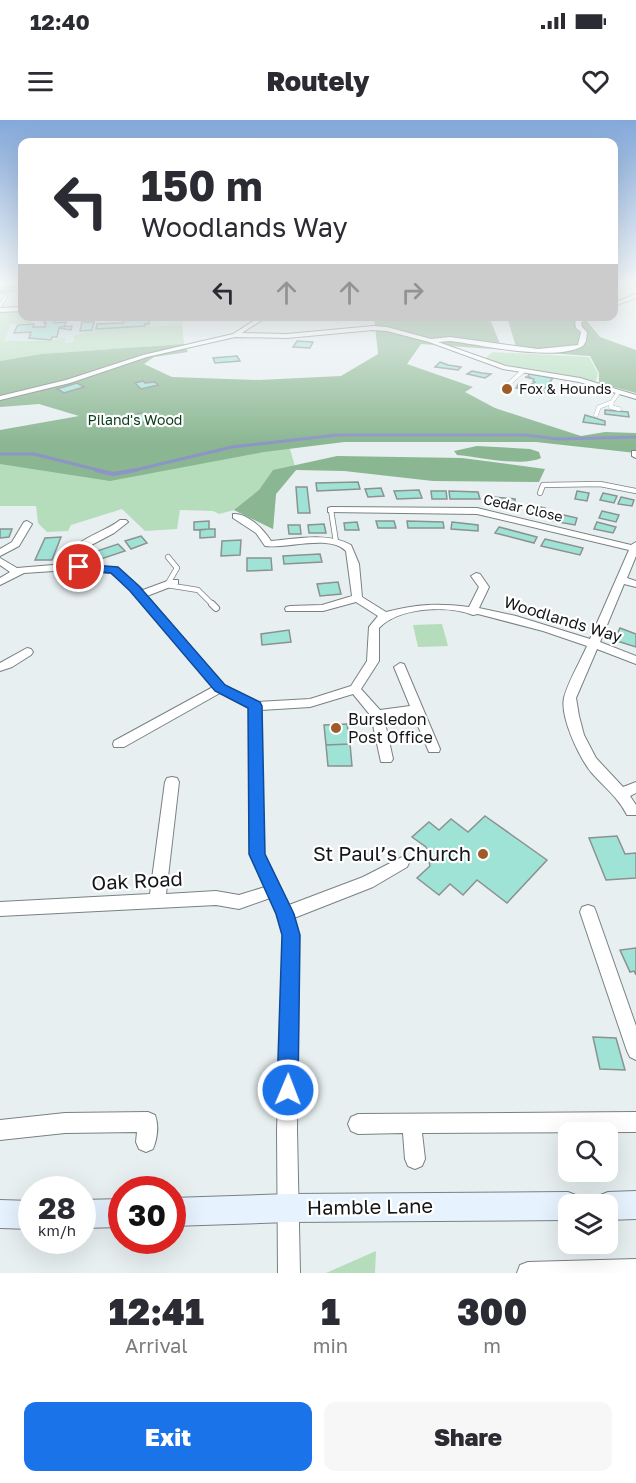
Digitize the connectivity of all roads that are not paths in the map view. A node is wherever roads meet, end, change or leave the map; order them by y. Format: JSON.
{"nodes":[{"id":1,"x":223,"y":338,"type":"edge"},
{"id":2,"x":419,"y":338,"type":"edge"},
{"id":3,"x":583,"y":338,"type":"edge"},
{"id":4,"x":431,"y":341,"type":"junction"},
{"id":5,"x":523,"y":371,"type":"junction"},
{"id":6,"x":506,"y":387,"type":"dead end"},
{"id":7,"x":618,"y":393,"type":"junction"},
{"id":8,"x":636,"y":397,"type":"edge"},
{"id":9,"x":0,"y":398,"type":"edge"},
{"id":10,"x":612,"y":402,"type":"junction"},
{"id":11,"x":620,"y":409,"type":"dead end"},
{"id":12,"x":596,"y":415,"type":"dead end"},
{"id":13,"x":636,"y":491,"type":"edge"},
{"id":14,"x":540,"y":493,"type":"dead end"},
{"id":15,"x":332,"y":510,"type":"joint"},
{"id":16,"x":236,"y":516,"type":"dead end"},
{"id":17,"x":123,"y":522,"type":"dead end"},
{"id":18,"x":27,"y":524,"type":"dead end"},
{"id":19,"x":336,"y":542,"type":"junction"},
{"id":20,"x":636,"y":547,"type":"edge"},
{"id":21,"x":0,"y":553,"type":"edge"},
{"id":22,"x":168,"y":557,"type":"dead end"},
{"id":23,"x":0,"y":561,"type":"edge"},
{"id":24,"x":69,"y":567,"type":"junction"},
{"id":25,"x":16,"y":572,"type":"junction"},
{"id":26,"x":476,"y":576,"type":"dead end"},
{"id":27,"x":620,"y":579,"type":"junction"},
{"id":28,"x":0,"y":582,"type":"edge"},
{"id":29,"x":170,"y":583,"type":"junction"},
{"id":30,"x":636,"y":584,"type":"edge"},
{"id":31,"x":140,"y":595,"type":"junction"},
{"id":32,"x":357,"y":598,"type":"junction"},
{"id":33,"x":216,"y":608,"type":"dead end"},
{"id":34,"x":290,"y":609,"type":"dead end"},
{"id":35,"x":473,"y":612,"type":"junction"},
{"id":36,"x":385,"y":616,"type":"junction"},
{"id":37,"x":595,"y":645,"type":"junction"},
{"id":38,"x":27,"y":652,"type":"dead end"},
{"id":39,"x":636,"y":660,"type":"edge"},
{"id":40,"x":0,"y":667,"type":"edge"},
{"id":41,"x":400,"y":668,"type":"dead end"},
{"id":42,"x":220,"y":688,"type":"junction"},
{"id":43,"x":355,"y":689,"type":"junction"},
{"id":44,"x":255,"y":706,"type":"junction"},
{"id":45,"x":416,"y":709,"type":"junction"},
{"id":46,"x":378,"y":715,"type":"junction"},
{"id":47,"x":119,"y":744,"type":"dead end"},
{"id":48,"x":434,"y":749,"type":"dead end"},
{"id":49,"x":386,"y":759,"type":"dead end"},
{"id":50,"x":172,"y":782,"type":"dead end"},
{"id":51,"x":636,"y":787,"type":"edge"},
{"id":52,"x":622,"y":793,"type":"junction"},
{"id":53,"x":632,"y":811,"type":"dead end"},
{"id":54,"x":402,"y":863,"type":"dead end"},
{"id":55,"x":273,"y":890,"type":"junction"},
{"id":56,"x":157,"y":901,"type":"junction"},
{"id":57,"x":0,"y":909,"type":"edge"},
{"id":58,"x":588,"y":912,"type":"dead end"},
{"id":59,"x":285,"y":914,"type":"junction"},
{"id":60,"x":636,"y":1051,"type":"edge"},
{"id":61,"x":636,"y":1122,"type":"edge"},
{"id":62,"x":358,"y":1124,"type":"dead end"},
{"id":63,"x":412,"y":1125,"type":"junction"},
{"id":64,"x":0,"y":1130,"type":"edge"},
{"id":65,"x":146,"y":1142,"type":"dead end"},
{"id":66,"x":415,"y":1159,"type":"dead end"},
{"id":67,"x":636,"y":1205,"type":"edge"},
{"id":68,"x":558,"y":1206,"type":"edge"},
{"id":69,"x":618,"y":1206,"type":"edge"},
{"id":70,"x":289,"y":1208,"type":"junction"},
{"id":71,"x":186,"y":1212,"type":"edge"},
{"id":72,"x":0,"y":1214,"type":"edge"},
{"id":73,"x":18,"y":1215,"type":"edge"},
{"id":74,"x":636,"y":1270,"type":"edge"},
{"id":75,"x":289,"y":1273,"type":"edge"},
{"id":76,"x":528,"y":1273,"type":"edge"}],
"edges":[{"from":1,"to":9,"type":"street"},
{"from":2,"to":4,"type":"street"},
{"from":3,"to":4,"type":"street"},
{"from":4,"to":5,"type":"street"},
{"from":5,"to":6,"type":"lane"},
{"from":5,"to":7,"type":"street"},
{"from":7,"to":8,"type":"street"},
{"from":7,"to":10,"type":"lane"},
{"from":10,"to":11,"type":"lane"},
{"from":10,"to":12,"type":"lane"},
{"from":13,"to":14,"type":"lane"},
{"from":15,"to":19,"type":"lane"},
{"from":15,"to":20,"type":"street","name":"Cedar Close"},
{"from":16,"to":19,"type":"street"},
{"from":17,"to":24,"type":"street"},
{"from":18,"to":21,"type":"street"},
{"from":19,"to":32,"type":"street"},
{"from":20,"to":27,"type":"street"},
{"from":22,"to":29,"type":"lane"},
{"from":23,"to":25,"type":"street"},
{"from":24,"to":25,"type":"street"},
{"from":24,"to":31,"type":"street"},
{"from":25,"to":28,"type":"street"},
{"from":26,"to":35,"type":"street"},
{"from":27,"to":30,"type":"street"},
{"from":27,"to":37,"type":"street"},
{"from":29,"to":31,"type":"street"},
{"from":29,"to":33,"type":"lane"},
{"from":31,"to":42,"type":"street"},
{"from":32,"to":34,"type":"street"},
{"from":32,"to":36,"type":"street"},
{"from":35,"to":36,"type":"street","name":"Woodlands Way"},
{"from":35,"to":37,"type":"street","name":"Woodlands Way"},
{"from":36,"to":43,"type":"street"},
{"from":37,"to":39,"type":"street","name":"Woodlands Way"},
{"from":37,"to":52,"type":"street"},
{"from":38,"to":40,"type":"street"},
{"from":41,"to":45,"type":"street"},
{"from":42,"to":44,"type":"street"},
{"from":42,"to":47,"type":"street"},
{"from":43,"to":44,"type":"street"},
{"from":43,"to":46,"type":"street"},
{"from":44,"to":55,"type":"street"},
{"from":45,"to":46,"type":"street"},
{"from":45,"to":48,"type":"street"},
{"from":46,"to":49,"type":"street"},
{"from":50,"to":56,"type":"street"},
{"from":51,"to":52,"type":"street"},
{"from":52,"to":53,"type":"street"},
{"from":54,"to":59,"type":"street"},
{"from":55,"to":56,"type":"street","name":"Oak Road"},
{"from":55,"to":59,"type":"street"},
{"from":56,"to":57,"type":"street","name":"Oak Road"},
{"from":58,"to":60,"type":"street"},
{"from":59,"to":70,"type":"street"},
{"from":61,"to":63,"type":"street"},
{"from":62,"to":63,"type":"street"},
{"from":63,"to":66,"type":"street"},
{"from":64,"to":65,"type":"street"},
{"from":67,"to":69,"type":"main road"},
{"from":68,"to":70,"type":"main road","name":"Hamble Lane"},
{"from":70,"to":71,"type":"main road","name":"Hamble Lane"},
{"from":70,"to":75,"type":"street"},
{"from":72,"to":73,"type":"main road"},
{"from":74,"to":76,"type":"street"}]}
